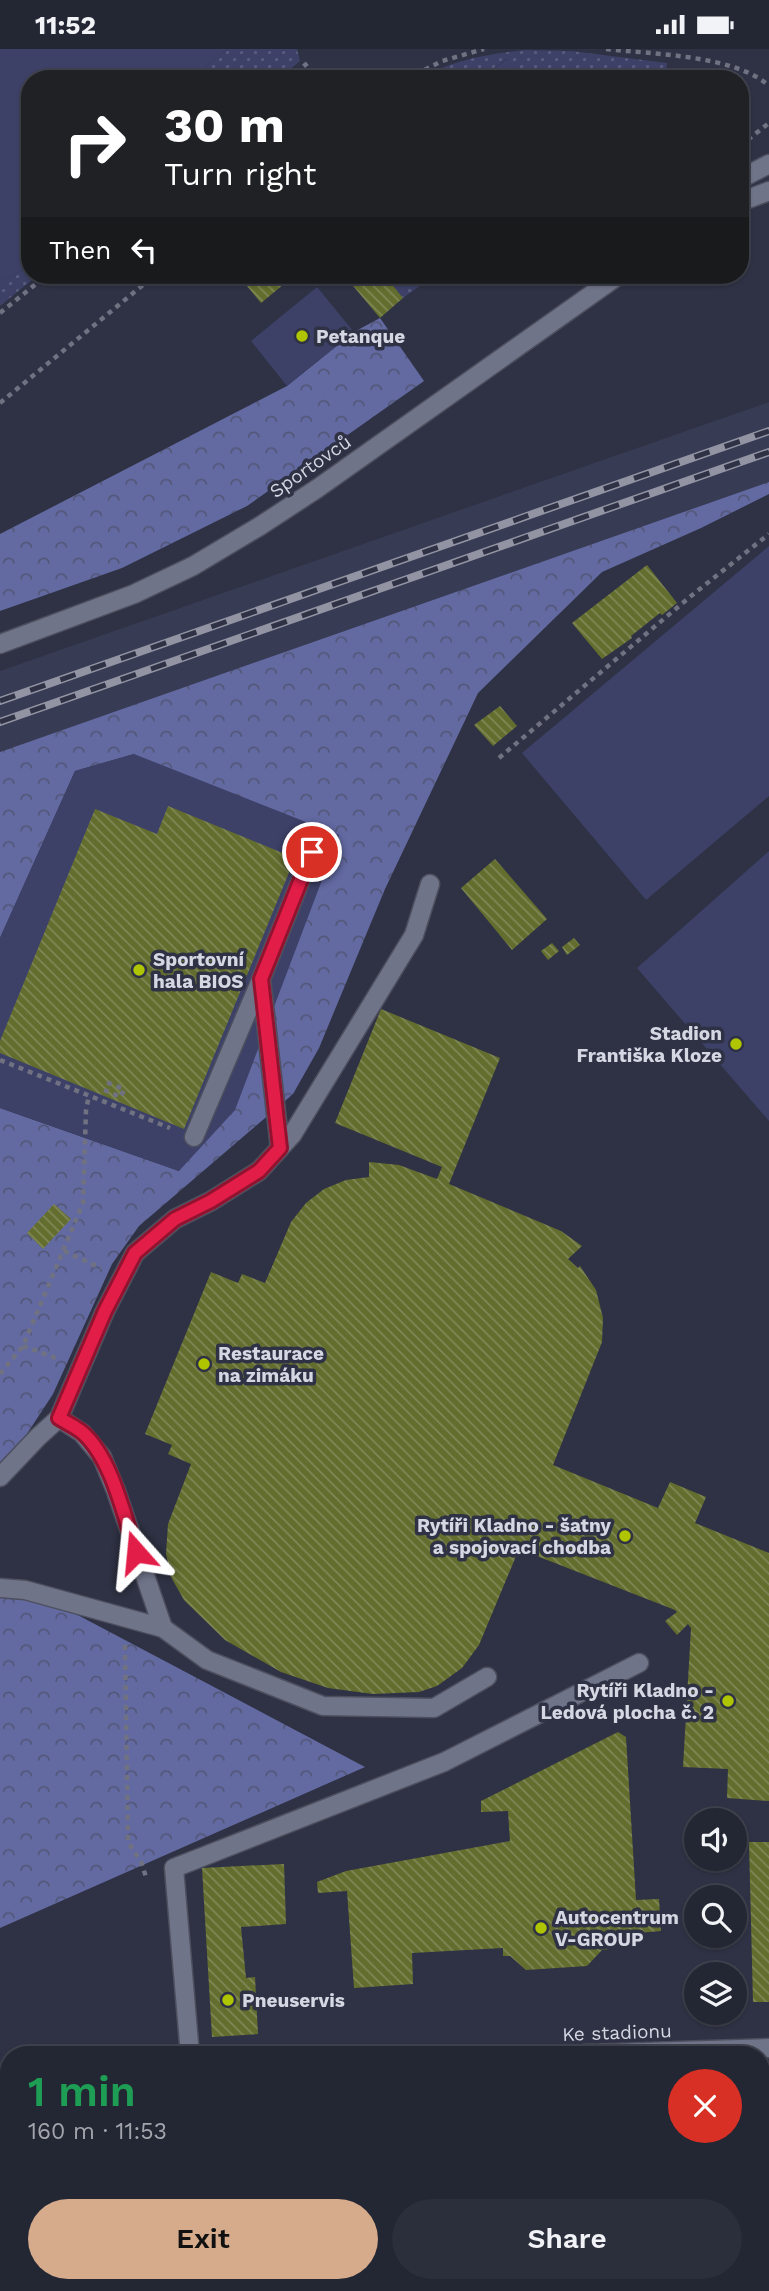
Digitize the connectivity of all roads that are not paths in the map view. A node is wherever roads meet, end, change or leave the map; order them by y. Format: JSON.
{"nodes":[{"id":1,"x":769,"y":164,"type":"edge"},
{"id":2,"x":749,"y":174,"type":"edge"},
{"id":3,"x":769,"y":191,"type":"edge"},
{"id":4,"x":749,"y":199,"type":"edge"},
{"id":5,"x":606,"y":284,"type":"edge"},
{"id":6,"x":0,"y":644,"type":"edge"},
{"id":7,"x":312,"y":852,"type":"dead end"},
{"id":8,"x":430,"y":884,"type":"dead end"},
{"id":9,"x":261,"y":979,"type":"junction"},
{"id":10,"x":194,"y":1137,"type":"road end"},
{"id":11,"x":280,"y":1148,"type":"junction"},
{"id":12,"x":59,"y":1418,"type":"junction"},
{"id":13,"x":0,"y":1477,"type":"edge"},
{"id":14,"x":0,"y":1587,"type":"edge"},
{"id":15,"x":163,"y":1628,"type":"junction"},
{"id":16,"x":639,"y":1663,"type":"dead end"},
{"id":17,"x":487,"y":1677,"type":"dead end"},
{"id":18,"x":189,"y":2046,"type":"edge"}],
"edges":[{"from":1,"to":2,"type":"street"},
{"from":3,"to":4,"type":"street"},
{"from":5,"to":6,"type":"street","name":"Sportovců"},
{"from":7,"to":9,"type":"street"},
{"from":8,"to":11,"type":"street"},
{"from":9,"to":10,"type":"street"},
{"from":9,"to":11,"type":"street"},
{"from":11,"to":12,"type":"street"},
{"from":12,"to":13,"type":"street"},
{"from":12,"to":15,"type":"street"},
{"from":14,"to":15,"type":"street"},
{"from":15,"to":17,"type":"street"},
{"from":16,"to":18,"type":"street"}]}
